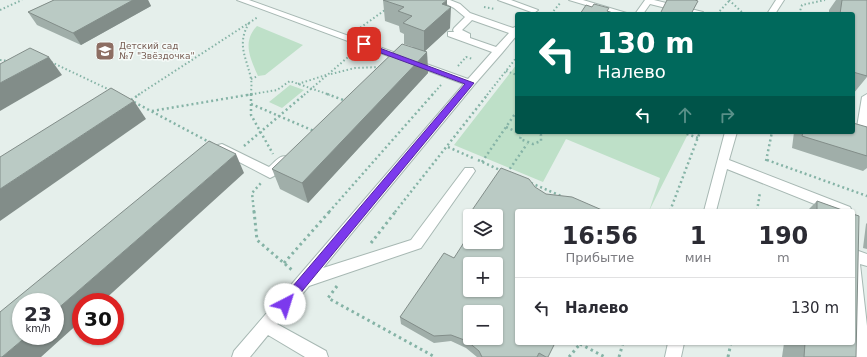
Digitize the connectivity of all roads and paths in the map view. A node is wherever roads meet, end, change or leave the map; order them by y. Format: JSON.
{"nodes":[{"id":1,"x":22,"y":0,"type":"edge"},
{"id":2,"x":241,"y":0,"type":"edge"},
{"id":3,"x":443,"y":0,"type":"edge"},
{"id":4,"x":502,"y":0,"type":"edge"},
{"id":5,"x":563,"y":0,"type":"edge"},
{"id":6,"x":573,"y":0,"type":"edge"},
{"id":7,"x":728,"y":0,"type":"edge"},
{"id":8,"x":780,"y":0,"type":"edge"},
{"id":9,"x":825,"y":0,"type":"edge"},
{"id":10,"x":457,"y":6,"type":"junction"},
{"id":11,"x":388,"y":8,"type":"edge"},
{"id":12,"x":495,"y":9,"type":"dead end"},
{"id":13,"x":0,"y":10,"type":"edge"},
{"id":14,"x":268,"y":10,"type":"junction"},
{"id":15,"x":534,"y":10,"type":"edge"},
{"id":16,"x":553,"y":12,"type":"edge"},
{"id":17,"x":618,"y":12,"type":"edge"},
{"id":18,"x":640,"y":12,"type":"edge"},
{"id":19,"x":692,"y":12,"type":"edge"},
{"id":20,"x":719,"y":12,"type":"edge"},
{"id":21,"x":742,"y":12,"type":"edge"},
{"id":22,"x":772,"y":12,"type":"edge"},
{"id":23,"x":800,"y":12,"type":"edge"},
{"id":24,"x":471,"y":16,"type":"junction"},
{"id":25,"x":249,"y":23,"type":"junction"},
{"id":26,"x":515,"y":31,"type":"edge"},
{"id":27,"x":515,"y":32,"type":"edge"},
{"id":28,"x":451,"y":34,"type":"dead end"},
{"id":29,"x":346,"y":38,"type":"junction"},
{"id":30,"x":479,"y":40,"type":"dead end"},
{"id":31,"x":364,"y":44,"type":"junction"},
{"id":32,"x":499,"y":50,"type":"junction"},
{"id":33,"x":395,"y":56,"type":"junction"},
{"id":34,"x":473,"y":59,"type":"dead end"},
{"id":35,"x":0,"y":60,"type":"edge"},
{"id":36,"x":515,"y":60,"type":"edge"},
{"id":37,"x":10,"y":62,"type":"edge"},
{"id":38,"x":44,"y":63,"type":"edge"},
{"id":39,"x":382,"y":68,"type":"joint"},
{"id":40,"x":506,"y":71,"type":"junction"},
{"id":41,"x":329,"y":74,"type":"junction"},
{"id":42,"x":515,"y":74,"type":"edge"},
{"id":43,"x":258,"y":76,"type":"dead end"},
{"id":44,"x":450,"y":76,"type":"junction"},
{"id":45,"x":251,"y":79,"type":"junction"},
{"id":46,"x":470,"y":83,"type":"junction"},
{"id":47,"x":298,"y":84,"type":"junction"},
{"id":48,"x":311,"y":89,"type":"junction"},
{"id":49,"x":115,"y":92,"type":"edge"},
{"id":50,"x":251,"y":95,"type":"junction"},
{"id":51,"x":867,"y":97,"type":"edge"},
{"id":52,"x":126,"y":98,"type":"edge"},
{"id":53,"x":131,"y":100,"type":"junction"},
{"id":54,"x":346,"y":102,"type":"edge"},
{"id":55,"x":251,"y":104,"type":"junction"},
{"id":56,"x":151,"y":111,"type":"junction"},
{"id":57,"x":515,"y":114,"type":"edge"},
{"id":58,"x":279,"y":116,"type":"junction"},
{"id":59,"x":506,"y":127,"type":"junction"},
{"id":60,"x":515,"y":130,"type":"edge"},
{"id":61,"x":314,"y":131,"type":"edge"},
{"id":62,"x":260,"y":133,"type":"junction"},
{"id":63,"x":861,"y":133,"type":"edge"},
{"id":64,"x":519,"y":134,"type":"edge"},
{"id":65,"x":540,"y":134,"type":"edge"},
{"id":66,"x":687,"y":134,"type":"edge"},
{"id":67,"x":699,"y":134,"type":"edge"},
{"id":68,"x":730,"y":134,"type":"edge"},
{"id":69,"x":698,"y":138,"type":"junction"},
{"id":70,"x":212,"y":143,"type":"joint"},
{"id":71,"x":527,"y":144,"type":"junction"},
{"id":72,"x":448,"y":147,"type":"junction"},
{"id":73,"x":292,"y":152,"type":"edge"},
{"id":74,"x":234,"y":155,"type":"junction"},
{"id":75,"x":767,"y":160,"type":"dead end"},
{"id":76,"x":482,"y":162,"type":"junction"},
{"id":77,"x":722,"y":162,"type":"junction"},
{"id":78,"x":470,"y":171,"type":"dead end"},
{"id":79,"x":270,"y":173,"type":"junction"},
{"id":80,"x":507,"y":173,"type":"junction"},
{"id":81,"x":515,"y":176,"type":"edge"},
{"id":82,"x":529,"y":183,"type":"edge"},
{"id":83,"x":867,"y":196,"type":"edge"},
{"id":84,"x":566,"y":198,"type":"edge"},
{"id":85,"x":671,"y":209,"type":"edge"},
{"id":86,"x":710,"y":209,"type":"edge"},
{"id":87,"x":841,"y":209,"type":"edge"},
{"id":88,"x":855,"y":256,"type":"edge"},
{"id":89,"x":867,"y":260,"type":"edge"},
{"id":90,"x":284,"y":263,"type":"junction"},
{"id":91,"x":355,"y":263,"type":"junction"},
{"id":92,"x":855,"y":279,"type":"edge"},
{"id":93,"x":304,"y":281,"type":"junction"},
{"id":94,"x":266,"y":326,"type":"junction"},
{"id":95,"x":578,"y":345,"type":"edge"},
{"id":96,"x":584,"y":345,"type":"edge"},
{"id":97,"x":622,"y":345,"type":"edge"},
{"id":98,"x":676,"y":345,"type":"edge"},
{"id":99,"x":731,"y":345,"type":"edge"},
{"id":100,"x":240,"y":357,"type":"edge"},
{"id":101,"x":320,"y":357,"type":"edge"},
{"id":102,"x":435,"y":357,"type":"edge"},
{"id":103,"x":569,"y":357,"type":"edge"},
{"id":104,"x":605,"y":357,"type":"edge"},
{"id":105,"x":619,"y":357,"type":"edge"},
{"id":106,"x":673,"y":357,"type":"edge"},
{"id":107,"x":728,"y":357,"type":"edge"},
{"id":108,"x":859,"y":357,"type":"edge"}],
"edges":[{"from":1,"to":13,"type":"path"},
{"from":2,"to":14,"type":"street"},
{"from":3,"to":10,"type":"street"},
{"from":4,"to":15,"type":"street"},
{"from":5,"to":16,"type":"path"},
{"from":6,"to":17,"type":"street"},
{"from":7,"to":20,"type":"path"},
{"from":7,"to":21,"type":"path"},
{"from":8,"to":22,"type":"street"},
{"from":9,"to":23,"type":"path"},
{"from":10,"to":12,"type":"path"},
{"from":10,"to":24,"type":"street"},
{"from":11,"to":29,"type":"path"},
{"from":14,"to":25,"type":"path"},
{"from":14,"to":29,"type":"street"},
{"from":18,"to":19,"type":"street"},
{"from":24,"to":26,"type":"street"},
{"from":24,"to":30,"type":"street"},
{"from":25,"to":45,"type":"path"},
{"from":25,"to":53,"type":"path"},
{"from":27,"to":32,"type":"street"},
{"from":28,"to":32,"type":"street"},
{"from":29,"to":31,"type":"street"},
{"from":31,"to":33,"type":"street"},
{"from":31,"to":41,"type":"path"},
{"from":32,"to":46,"type":"street"},
{"from":33,"to":39,"type":"street"},
{"from":33,"to":44,"type":"street"},
{"from":34,"to":44,"type":"path"},
{"from":35,"to":37,"type":"path"},
{"from":36,"to":40,"type":"path"},
{"from":38,"to":49,"type":"path"},
{"from":39,"to":41,"type":"path"},
{"from":40,"to":42,"type":"path"},
{"from":40,"to":72,"type":"path"},
{"from":41,"to":47,"type":"path"},
{"from":41,"to":48,"type":"path"},
{"from":43,"to":45,"type":"path"},
{"from":44,"to":46,"type":"street"},
{"from":44,"to":90,"type":"path"},
{"from":45,"to":50,"type":"path"},
{"from":46,"to":93,"type":"street"},
{"from":47,"to":48,"type":"path"},
{"from":47,"to":50,"type":"path"},
{"from":48,"to":54,"type":"path"},
{"from":48,"to":58,"type":"path"},
{"from":50,"to":55,"type":"path"},
{"from":50,"to":56,"type":"path"},
{"from":51,"to":63,"type":"street"},
{"from":52,"to":53,"type":"path"},
{"from":53,"to":56,"type":"path"},
{"from":55,"to":58,"type":"path"},
{"from":55,"to":62,"type":"path"},
{"from":56,"to":70,"type":"path"},
{"from":57,"to":59,"type":"path"},
{"from":58,"to":61,"type":"path"},
{"from":58,"to":62,"type":"path"},
{"from":59,"to":60,"type":"path"},
{"from":59,"to":76,"type":"path"},
{"from":62,"to":74,"type":"path"},
{"from":62,"to":79,"type":"path"},
{"from":64,"to":71,"type":"path"},
{"from":65,"to":71,"type":"path"},
{"from":66,"to":69,"type":"path"},
{"from":67,"to":69,"type":"path"},
{"from":68,"to":77,"type":"street"},
{"from":69,"to":85,"type":"path"},
{"from":70,"to":74,"type":"street"},
{"from":71,"to":80,"type":"path"},
{"from":72,"to":76,"type":"path"},
{"from":72,"to":91,"type":"path"},
{"from":73,"to":79,"type":"street"},
{"from":74,"to":79,"type":"street"},
{"from":75,"to":83,"type":"path"},
{"from":76,"to":80,"type":"path"},
{"from":77,"to":86,"type":"street"},
{"from":77,"to":87,"type":"street"},
{"from":78,"to":91,"type":"street"},
{"from":79,"to":90,"type":"path"},
{"from":80,"to":81,"type":"path"},
{"from":82,"to":84,"type":"path"},
{"from":88,"to":89,"type":"street"},
{"from":90,"to":93,"type":"path"},
{"from":91,"to":93,"type":"street"},
{"from":91,"to":102,"type":"path"},
{"from":92,"to":108,"type":"street"},
{"from":93,"to":94,"type":"street"},
{"from":94,"to":100,"type":"street"},
{"from":94,"to":101,"type":"street"},
{"from":95,"to":103,"type":"path"},
{"from":96,"to":104,"type":"path"},
{"from":97,"to":105,"type":"path"},
{"from":98,"to":106,"type":"street"},
{"from":99,"to":107,"type":"path"}]}
